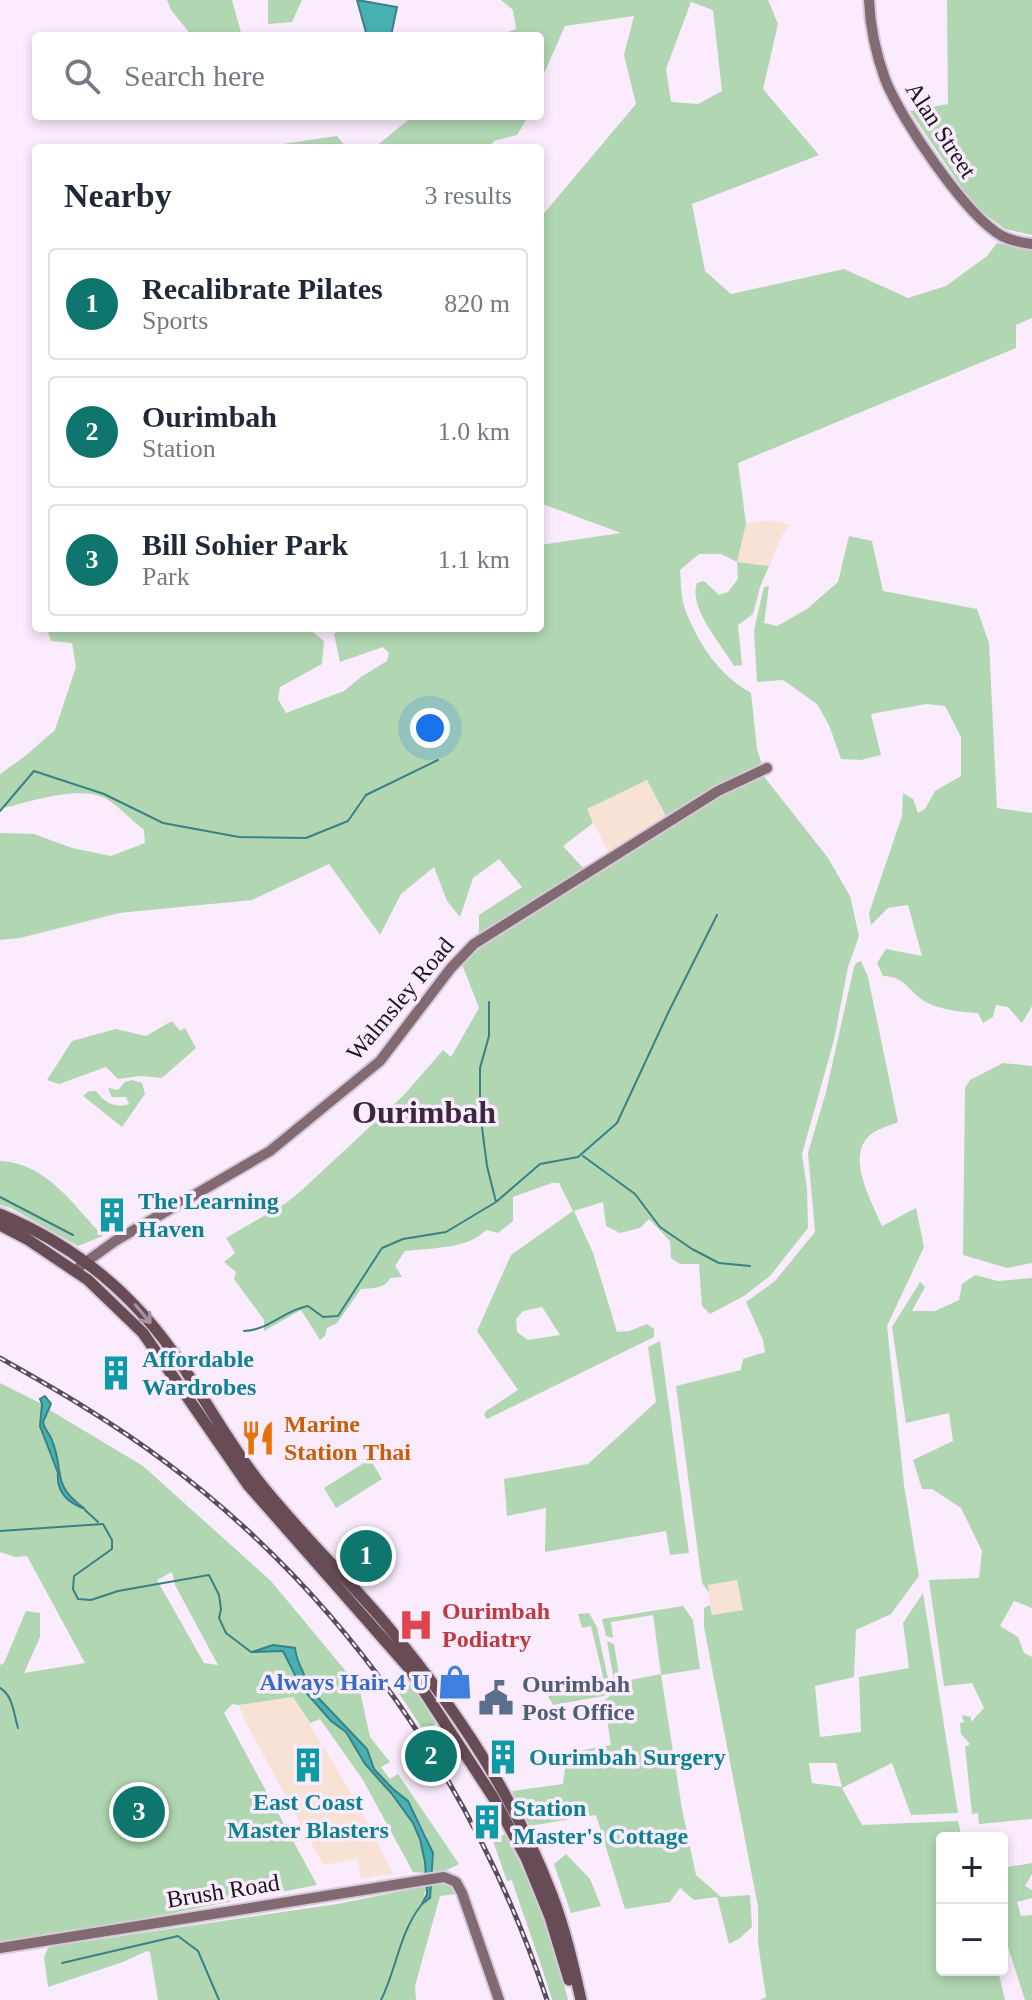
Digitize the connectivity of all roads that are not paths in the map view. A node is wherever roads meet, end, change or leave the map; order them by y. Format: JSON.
{"nodes":[{"id":1,"x":869,"y":0,"type":"edge"},
{"id":2,"x":1032,"y":244,"type":"edge"},
{"id":3,"x":767,"y":768,"type":"dead end"},
{"id":4,"x":0,"y":1214,"type":"edge"},
{"id":5,"x":0,"y":1225,"type":"edge"},
{"id":6,"x":85,"y":1262,"type":"junction"},
{"id":7,"x":74,"y":1270,"type":"junction"},
{"id":8,"x":0,"y":1948,"type":"edge"},
{"id":9,"x":499,"y":2000,"type":"edge"},
{"id":10,"x":573,"y":2000,"type":"edge"},
{"id":11,"x":581,"y":2000,"type":"edge"}],
"edges":[{"from":1,"to":2,"type":"street","name":"Alan Street"},
{"from":3,"to":6,"type":"street","name":"Walmsley Road"},
{"from":4,"to":6,"type":"main road"},
{"from":5,"to":7,"type":"main road"},
{"from":6,"to":7,"type":"street","name":"Walmsley Road"},
{"from":6,"to":11,"type":"main road","one_way":true},
{"from":7,"to":10,"type":"main road"},
{"from":8,"to":9,"type":"street","name":"Brush Road"}]}
